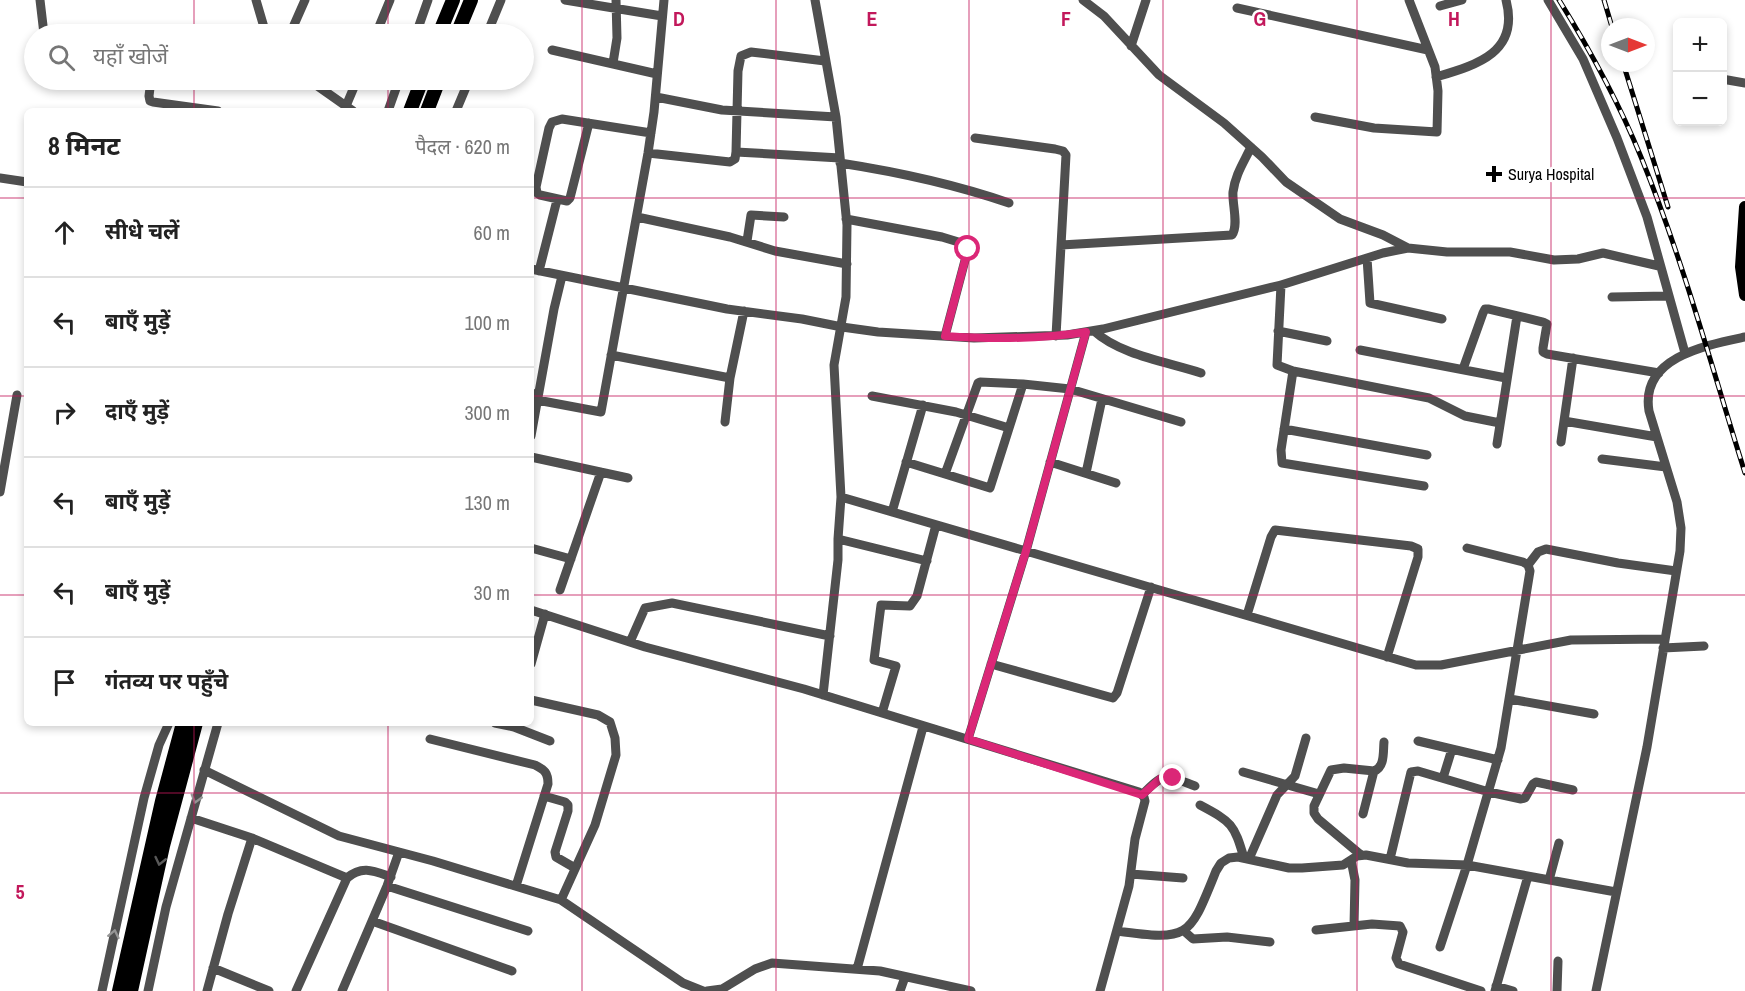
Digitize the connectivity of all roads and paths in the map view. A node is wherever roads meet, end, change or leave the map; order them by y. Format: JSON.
{"nodes":[{"id":1,"x":40,"y":0,"type":"edge"},
{"id":2,"x":256,"y":0,"type":"edge"},
{"id":3,"x":305,"y":0,"type":"edge"},
{"id":4,"x":390,"y":0,"type":"edge"},
{"id":5,"x":428,"y":0,"type":"edge"},
{"id":6,"x":453,"y":0,"type":"edge"},
{"id":7,"x":471,"y":0,"type":"edge"},
{"id":8,"x":501,"y":0,"type":"edge"},
{"id":9,"x":565,"y":0,"type":"edge"},
{"id":10,"x":664,"y":0,"type":"edge"},
{"id":11,"x":815,"y":0,"type":"edge"},
{"id":12,"x":1083,"y":0,"type":"edge"},
{"id":13,"x":1146,"y":0,"type":"edge"},
{"id":14,"x":1409,"y":0,"type":"edge"},
{"id":15,"x":1462,"y":0,"type":"edge"},
{"id":16,"x":1506,"y":0,"type":"edge"},
{"id":17,"x":1548,"y":0,"type":"edge"},
{"id":18,"x":616,"y":4,"type":"edge"},
{"id":19,"x":1440,"y":6,"type":"dead end"},
{"id":20,"x":1237,"y":8,"type":"dead end"},
{"id":21,"x":662,"y":16,"type":"junction"},
{"id":22,"x":43,"y":24,"type":"edge"},
{"id":23,"x":263,"y":24,"type":"edge"},
{"id":24,"x":294,"y":24,"type":"edge"},
{"id":25,"x":380,"y":24,"type":"edge"},
{"id":26,"x":420,"y":24,"type":"edge"},
{"id":27,"x":443,"y":24,"type":"edge"},
{"id":28,"x":461,"y":24,"type":"edge"},
{"id":29,"x":491,"y":24,"type":"edge"},
{"id":30,"x":1131,"y":46,"type":"junction"},
{"id":31,"x":552,"y":50,"type":"dead end"},
{"id":32,"x":1428,"y":50,"type":"junction"},
{"id":33,"x":825,"y":61,"type":"junction"},
{"id":34,"x":614,"y":63,"type":"junction"},
{"id":35,"x":657,"y":74,"type":"junction"},
{"id":36,"x":1436,"y":77,"type":"junction"},
{"id":37,"x":1727,"y":80,"type":"edge"},
{"id":38,"x":1745,"y":83,"type":"edge"},
{"id":39,"x":149,"y":90,"type":"edge"},
{"id":40,"x":323,"y":90,"type":"edge"},
{"id":41,"x":354,"y":90,"type":"edge"},
{"id":42,"x":395,"y":90,"type":"edge"},
{"id":43,"x":418,"y":90,"type":"edge"},
{"id":44,"x":436,"y":90,"type":"edge"},
{"id":45,"x":465,"y":90,"type":"edge"},
{"id":46,"x":656,"y":97,"type":"junction"},
{"id":47,"x":150,"y":101,"type":"junction"},
{"id":48,"x":149,"y":108,"type":"edge"},
{"id":49,"x":198,"y":108,"type":"edge"},
{"id":50,"x":349,"y":108,"type":"edge"},
{"id":51,"x":389,"y":108,"type":"edge"},
{"id":52,"x":411,"y":108,"type":"edge"},
{"id":53,"x":428,"y":108,"type":"edge"},
{"id":54,"x":457,"y":108,"type":"edge"},
{"id":55,"x":737,"y":111,"type":"junction"},
{"id":56,"x":836,"y":117,"type":"junction"},
{"id":57,"x":1315,"y":117,"type":"dead end"},
{"id":58,"x":589,"y":123,"type":"junction"},
{"id":59,"x":651,"y":133,"type":"junction"},
{"id":60,"x":975,"y":138,"type":"dead end"},
{"id":61,"x":1251,"y":147,"type":"junction"},
{"id":62,"x":736,"y":152,"type":"junction"},
{"id":63,"x":648,"y":153,"type":"junction"},
{"id":64,"x":840,"y":160,"type":"junction"},
{"id":65,"x":0,"y":178,"type":"edge"},
{"id":66,"x":24,"y":182,"type":"edge"},
{"id":67,"x":557,"y":200,"type":"junction"},
{"id":68,"x":1009,"y":203,"type":"dead end"},
{"id":69,"x":1745,"y":207,"type":"edge"},
{"id":70,"x":637,"y":217,"type":"junction"},
{"id":71,"x":784,"y":218,"type":"dead end"},
{"id":72,"x":846,"y":219,"type":"junction"},
{"id":73,"x":747,"y":241,"type":"junction"},
{"id":74,"x":1061,"y":245,"type":"junction"},
{"id":75,"x":1408,"y":248,"type":"junction"},
{"id":76,"x":1367,"y":258,"type":"junction"},
{"id":77,"x":847,"y":264,"type":"junction"},
{"id":78,"x":1659,"y":266,"type":"junction"},
{"id":79,"x":535,"y":270,"type":"edge"},
{"id":80,"x":562,"y":276,"type":"junction"},
{"id":81,"x":1281,"y":285,"type":"junction"},
{"id":82,"x":624,"y":289,"type":"junction"},
{"id":83,"x":1668,"y":296,"type":"junction"},
{"id":84,"x":1745,"y":296,"type":"edge"},
{"id":85,"x":1612,"y":297,"type":"dead end"},
{"id":86,"x":744,"y":311,"type":"junction"},
{"id":87,"x":1517,"y":316,"type":"junction"},
{"id":88,"x":1442,"y":319,"type":"dead end"},
{"id":89,"x":842,"y":327,"type":"junction"},
{"id":90,"x":1278,"y":331,"type":"junction"},
{"id":91,"x":1090,"y":332,"type":"junction"},
{"id":92,"x":945,"y":336,"type":"junction"},
{"id":93,"x":1056,"y":336,"type":"junction"},
{"id":94,"x":1745,"y":337,"type":"edge"},
{"id":95,"x":1327,"y":341,"type":"dead end"},
{"id":96,"x":1360,"y":350,"type":"dead end"},
{"id":97,"x":1685,"y":353,"type":"junction"},
{"id":98,"x":611,"y":355,"type":"junction"},
{"id":99,"x":1573,"y":358,"type":"junction"},
{"id":100,"x":1463,"y":369,"type":"junction"},
{"id":101,"x":1293,"y":371,"type":"junction"},
{"id":102,"x":1201,"y":373,"type":"dead end"},
{"id":103,"x":1659,"y":373,"type":"junction"},
{"id":104,"x":730,"y":378,"type":"junction"},
{"id":105,"x":1506,"y":378,"type":"junction"},
{"id":106,"x":1023,"y":384,"type":"junction"},
{"id":107,"x":1070,"y":389,"type":"junction"},
{"id":108,"x":17,"y":395,"type":"dead end"},
{"id":109,"x":534,"y":396,"type":"edge"},
{"id":110,"x":872,"y":396,"type":"dead end"},
{"id":111,"x":1101,"y":399,"type":"junction"},
{"id":112,"x":923,"y":405,"type":"junction"},
{"id":113,"x":966,"y":415,"type":"junction"},
{"id":114,"x":1564,"y":421,"type":"junction"},
{"id":115,"x":725,"y":422,"type":"dead end"},
{"id":116,"x":1181,"y":422,"type":"dead end"},
{"id":117,"x":1500,"y":423,"type":"junction"},
{"id":118,"x":1009,"y":428,"type":"junction"},
{"id":119,"x":1284,"y":429,"type":"junction"},
{"id":120,"x":1657,"y":437,"type":"junction"},
{"id":121,"x":1561,"y":442,"type":"dead end"},
{"id":122,"x":1497,"y":444,"type":"dead end"},
{"id":123,"x":1427,"y":454,"type":"dead end"},
{"id":124,"x":534,"y":458,"type":"edge"},
{"id":125,"x":1602,"y":459,"type":"dead end"},
{"id":126,"x":906,"y":462,"type":"junction"},
{"id":127,"x":1050,"y":462,"type":"junction"},
{"id":128,"x":1666,"y":467,"type":"junction"},
{"id":129,"x":601,"y":472,"type":"junction"},
{"id":130,"x":1086,"y":473,"type":"junction"},
{"id":131,"x":945,"y":474,"type":"junction"},
{"id":132,"x":628,"y":478,"type":"dead end"},
{"id":133,"x":1116,"y":483,"type":"dead end"},
{"id":134,"x":1424,"y":486,"type":"dead end"},
{"id":135,"x":0,"y":492,"type":"edge"},
{"id":136,"x":841,"y":497,"type":"junction"},
{"id":137,"x":892,"y":512,"type":"junction"},
{"id":138,"x":936,"y":525,"type":"junction"},
{"id":139,"x":838,"y":539,"type":"junction"},
{"id":140,"x":1467,"y":548,"type":"dead end"},
{"id":141,"x":534,"y":549,"type":"edge"},
{"id":142,"x":1026,"y":551,"type":"junction"},
{"id":143,"x":571,"y":559,"type":"junction"},
{"id":144,"x":927,"y":561,"type":"junction"},
{"id":145,"x":1528,"y":565,"type":"junction"},
{"id":146,"x":1676,"y":571,"type":"junction"},
{"id":147,"x":1151,"y":587,"type":"junction"},
{"id":148,"x":560,"y":590,"type":"dead end"},
{"id":149,"x":534,"y":611,"type":"edge"},
{"id":150,"x":545,"y":614,"type":"junction"},
{"id":151,"x":1247,"y":615,"type":"junction"},
{"id":152,"x":830,"y":636,"type":"junction"},
{"id":153,"x":630,"y":642,"type":"junction"},
{"id":154,"x":1664,"y":643,"type":"junction"},
{"id":155,"x":1704,"y":646,"type":"dead end"},
{"id":156,"x":1518,"y":649,"type":"junction"},
{"id":157,"x":534,"y":653,"type":"edge"},
{"id":158,"x":1387,"y":657,"type":"junction"},
{"id":159,"x":991,"y":664,"type":"junction"},
{"id":160,"x":824,"y":695,"type":"junction"},
{"id":161,"x":1510,"y":699,"type":"junction"},
{"id":162,"x":534,"y":701,"type":"edge"},
{"id":163,"x":882,"y":714,"type":"junction"},
{"id":164,"x":1594,"y":714,"type":"dead end"},
{"id":165,"x":168,"y":726,"type":"edge"},
{"id":166,"x":182,"y":726,"type":"edge"},
{"id":167,"x":195,"y":726,"type":"edge"},
{"id":168,"x":217,"y":726,"type":"edge"},
{"id":169,"x":516,"y":726,"type":"edge"},
{"id":170,"x":923,"y":727,"type":"junction"},
{"id":171,"x":1306,"y":738,"type":"dead end"},
{"id":172,"x":430,"y":739,"type":"dead end"},
{"id":173,"x":968,"y":739,"type":"junction"},
{"id":174,"x":550,"y":741,"type":"dead end"},
{"id":175,"x":1418,"y":741,"type":"dead end"},
{"id":176,"x":1384,"y":742,"type":"dead end"},
{"id":177,"x":1452,"y":749,"type":"junction"},
{"id":178,"x":1498,"y":760,"type":"junction"},
{"id":179,"x":204,"y":770,"type":"junction"},
{"id":180,"x":1374,"y":771,"type":"junction"},
{"id":181,"x":1243,"y":772,"type":"dead end"},
{"id":182,"x":1443,"y":778,"type":"junction"},
{"id":183,"x":1287,"y":785,"type":"junction"},
{"id":184,"x":1195,"y":786,"type":"dead end"},
{"id":185,"x":1573,"y":790,"type":"dead end"},
{"id":186,"x":1489,"y":792,"type":"junction"},
{"id":187,"x":1319,"y":794,"type":"junction"},
{"id":188,"x":1142,"y":795,"type":"junction"},
{"id":189,"x":544,"y":796,"type":"junction"},
{"id":190,"x":1200,"y":805,"type":"dead end"},
{"id":191,"x":1363,"y":814,"type":"dead end"},
{"id":192,"x":191,"y":818,"type":"junction"},
{"id":193,"x":252,"y":838,"type":"junction"},
{"id":194,"x":1559,"y":843,"type":"dead end"},
{"id":195,"x":399,"y":852,"type":"junction"},
{"id":196,"x":1361,"y":855,"type":"junction"},
{"id":197,"x":1247,"y":859,"type":"junction"},
{"id":198,"x":1390,"y":859,"type":"junction"},
{"id":199,"x":1351,"y":860,"type":"junction"},
{"id":200,"x":1467,"y":865,"type":"junction"},
{"id":201,"x":575,"y":868,"type":"junction"},
{"id":202,"x":1131,"y":874,"type":"junction"},
{"id":203,"x":1528,"y":876,"type":"junction"},
{"id":204,"x":347,"y":878,"type":"junction"},
{"id":205,"x":1183,"y":878,"type":"dead end"},
{"id":206,"x":1549,"y":880,"type":"junction"},
{"id":207,"x":389,"y":881,"type":"junction"},
{"id":208,"x":516,"y":886,"type":"junction"},
{"id":209,"x":1616,"y":892,"type":"junction"},
{"id":210,"x":561,"y":900,"type":"junction"},
{"id":211,"x":372,"y":921,"type":"junction"},
{"id":212,"x":1354,"y":926,"type":"junction"},
{"id":213,"x":1316,"y":930,"type":"dead end"},
{"id":214,"x":528,"y":931,"type":"dead end"},
{"id":215,"x":1117,"y":931,"type":"junction"},
{"id":216,"x":1184,"y":931,"type":"junction"},
{"id":217,"x":1270,"y":942,"type":"dead end"},
{"id":218,"x":1440,"y":946,"type":"dead end"},
{"id":219,"x":1558,"y":961,"type":"dead end"},
{"id":220,"x":213,"y":968,"type":"junction"},
{"id":221,"x":857,"y":969,"type":"junction"},
{"id":222,"x":512,"y":971,"type":"dead end"},
{"id":223,"x":905,"y":977,"type":"junction"},
{"id":224,"x":681,"y":987,"type":"edge"},
{"id":225,"x":1495,"y":988,"type":"edge"},
{"id":226,"x":951,"y":989,"type":"edge"},
{"id":227,"x":102,"y":991,"type":"edge"},
{"id":228,"x":119,"y":991,"type":"edge"},
{"id":229,"x":131,"y":991,"type":"edge"},
{"id":230,"x":148,"y":991,"type":"edge"},
{"id":231,"x":207,"y":991,"type":"edge"},
{"id":232,"x":269,"y":991,"type":"edge"},
{"id":233,"x":296,"y":991,"type":"edge"},
{"id":234,"x":342,"y":991,"type":"edge"},
{"id":235,"x":705,"y":991,"type":"edge"},
{"id":236,"x":900,"y":991,"type":"edge"},
{"id":237,"x":971,"y":991,"type":"edge"},
{"id":238,"x":1100,"y":991,"type":"edge"},
{"id":239,"x":1481,"y":991,"type":"edge"},
{"id":240,"x":1513,"y":991,"type":"edge"},
{"id":241,"x":1557,"y":991,"type":"edge"},
{"id":242,"x":1596,"y":991,"type":"edge"}],
"edges":[{"from":1,"to":22,"type":"street"},
{"from":2,"to":23,"type":"street"},
{"from":3,"to":24,"type":"street"},
{"from":4,"to":25,"type":"street"},
{"from":5,"to":26,"type":"street"},
{"from":6,"to":27,"type":"highway"},
{"from":7,"to":28,"type":"highway"},
{"from":8,"to":29,"type":"street"},
{"from":9,"to":18,"type":"street"},
{"from":10,"to":21,"type":"street"},
{"from":11,"to":33,"type":"street"},
{"from":12,"to":30,"type":"street"},
{"from":13,"to":30,"type":"street"},
{"from":14,"to":32,"type":"street"},
{"from":15,"to":19,"type":"street"},
{"from":16,"to":36,"type":"street"},
{"from":17,"to":78,"type":"street"},
{"from":18,"to":21,"type":"street"},
{"from":18,"to":34,"type":"street"},
{"from":20,"to":32,"type":"street"},
{"from":21,"to":35,"type":"street"},
{"from":30,"to":61,"type":"street"},
{"from":31,"to":34,"type":"street"},
{"from":32,"to":36,"type":"street"},
{"from":33,"to":55,"type":"street"},
{"from":33,"to":56,"type":"street"},
{"from":34,"to":35,"type":"street"},
{"from":35,"to":46,"type":"street"},
{"from":36,"to":57,"type":"street"},
{"from":37,"to":38,"type":"street"},
{"from":39,"to":47,"type":"street"},
{"from":40,"to":50,"type":"street"},
{"from":41,"to":50,"type":"street"},
{"from":42,"to":51,"type":"street"},
{"from":43,"to":52,"type":"highway"},
{"from":44,"to":53,"type":"highway"},
{"from":45,"to":54,"type":"street"},
{"from":46,"to":55,"type":"street"},
{"from":46,"to":59,"type":"street"},
{"from":47,"to":48,"type":"street"},
{"from":47,"to":49,"type":"street"},
{"from":55,"to":56,"type":"street"},
{"from":55,"to":62,"type":"street"},
{"from":56,"to":64,"type":"street"},
{"from":58,"to":59,"type":"street"},
{"from":58,"to":67,"type":"street"},
{"from":58,"to":67,"type":"street"},
{"from":59,"to":63,"type":"street"},
{"from":60,"to":74,"type":"street"},
{"from":61,"to":74,"type":"street"},
{"from":61,"to":75,"type":"street"},
{"from":62,"to":63,"type":"street"},
{"from":62,"to":64,"type":"street"},
{"from":63,"to":70,"type":"street"},
{"from":64,"to":68,"type":"street"},
{"from":64,"to":72,"type":"street"},
{"from":65,"to":66,"type":"street"},
{"from":67,"to":79,"type":"street"},
{"from":69,"to":84,"type":"main road"},
{"from":70,"to":73,"type":"street"},
{"from":70,"to":82,"type":"street"},
{"from":71,"to":73,"type":"street"},
{"from":72,"to":77,"type":"street"},
{"from":72,"to":92,"type":"street"},
{"from":73,"to":77,"type":"street"},
{"from":74,"to":93,"type":"street"},
{"from":75,"to":76,"type":"street"},
{"from":75,"to":78,"type":"street"},
{"from":76,"to":81,"type":"street"},
{"from":76,"to":88,"type":"street"},
{"from":77,"to":89,"type":"street"},
{"from":78,"to":83,"type":"street"},
{"from":79,"to":80,"type":"street"},
{"from":80,"to":82,"type":"street"},
{"from":80,"to":109,"type":"street"},
{"from":81,"to":90,"type":"street"},
{"from":81,"to":91,"type":"street"},
{"from":82,"to":86,"type":"street"},
{"from":82,"to":98,"type":"street"},
{"from":83,"to":85,"type":"street"},
{"from":83,"to":97,"type":"street"},
{"from":86,"to":89,"type":"street"},
{"from":86,"to":104,"type":"street"},
{"from":87,"to":99,"type":"street"},
{"from":87,"to":100,"type":"street"},
{"from":87,"to":105,"type":"street"},
{"from":89,"to":92,"type":"street"},
{"from":89,"to":136,"type":"street"},
{"from":90,"to":95,"type":"street"},
{"from":90,"to":101,"type":"street"},
{"from":91,"to":93,"type":"street"},
{"from":91,"to":102,"type":"street"},
{"from":91,"to":107,"type":"street"},
{"from":92,"to":93,"type":"street"},
{"from":94,"to":97,"type":"street"},
{"from":96,"to":100,"type":"street"},
{"from":97,"to":103,"type":"street"},
{"from":98,"to":104,"type":"street"},
{"from":98,"to":109,"type":"street"},
{"from":99,"to":103,"type":"street"},
{"from":99,"to":114,"type":"street"},
{"from":100,"to":105,"type":"street"},
{"from":101,"to":117,"type":"street"},
{"from":101,"to":119,"type":"street"},
{"from":103,"to":120,"type":"street"},
{"from":104,"to":115,"type":"street"},
{"from":105,"to":117,"type":"street"},
{"from":106,"to":107,"type":"street"},
{"from":106,"to":113,"type":"street"},
{"from":106,"to":118,"type":"street"},
{"from":107,"to":111,"type":"street"},
{"from":107,"to":127,"type":"street"},
{"from":108,"to":135,"type":"street"},
{"from":110,"to":112,"type":"street"},
{"from":111,"to":116,"type":"street"},
{"from":111,"to":130,"type":"street"},
{"from":112,"to":113,"type":"street"},
{"from":112,"to":126,"type":"street"},
{"from":113,"to":118,"type":"street"},
{"from":113,"to":131,"type":"street"},
{"from":114,"to":120,"type":"street"},
{"from":114,"to":121,"type":"street"},
{"from":117,"to":122,"type":"street"},
{"from":118,"to":131,"type":"street"},
{"from":119,"to":123,"type":"street"},
{"from":119,"to":134,"type":"street"},
{"from":120,"to":128,"type":"street"},
{"from":124,"to":129,"type":"street"},
{"from":125,"to":128,"type":"street"},
{"from":126,"to":131,"type":"street"},
{"from":126,"to":137,"type":"street"},
{"from":127,"to":130,"type":"street"},
{"from":127,"to":142,"type":"street"},
{"from":128,"to":146,"type":"street"},
{"from":129,"to":132,"type":"street"},
{"from":129,"to":143,"type":"street"},
{"from":130,"to":133,"type":"street"},
{"from":136,"to":137,"type":"street"},
{"from":136,"to":139,"type":"street"},
{"from":137,"to":138,"type":"street"},
{"from":138,"to":142,"type":"street"},
{"from":138,"to":144,"type":"street"},
{"from":139,"to":144,"type":"street"},
{"from":139,"to":152,"type":"street"},
{"from":140,"to":145,"type":"street"},
{"from":141,"to":143,"type":"street"},
{"from":142,"to":147,"type":"street"},
{"from":142,"to":159,"type":"street"},
{"from":143,"to":148,"type":"street"},
{"from":144,"to":163,"type":"street"},
{"from":145,"to":146,"type":"street"},
{"from":145,"to":156,"type":"street"},
{"from":146,"to":154,"type":"street"},
{"from":147,"to":151,"type":"street"},
{"from":147,"to":159,"type":"street"},
{"from":149,"to":150,"type":"street"},
{"from":150,"to":153,"type":"street"},
{"from":150,"to":157,"type":"street"},
{"from":151,"to":158,"type":"street"},
{"from":151,"to":158,"type":"street"},
{"from":152,"to":153,"type":"street"},
{"from":152,"to":160,"type":"street"},
{"from":153,"to":160,"type":"street"},
{"from":154,"to":155,"type":"street"},
{"from":154,"to":156,"type":"street"},
{"from":154,"to":209,"type":"street"},
{"from":156,"to":158,"type":"street"},
{"from":156,"to":161,"type":"street"},
{"from":159,"to":173,"type":"street"},
{"from":160,"to":163,"type":"street"},
{"from":161,"to":164,"type":"street"},
{"from":161,"to":178,"type":"street"},
{"from":162,"to":201,"type":"street"},
{"from":163,"to":170,"type":"street"},
{"from":227,"to":165,"type":"street","one_way":true},
{"from":166,"to":228,"type":"highway"},
{"from":167,"to":229,"type":"highway","one_way":true},
{"from":168,"to":179,"type":"street"},
{"from":169,"to":174,"type":"street"},
{"from":170,"to":173,"type":"street"},
{"from":170,"to":221,"type":"street"},
{"from":171,"to":183,"type":"street"},
{"from":172,"to":189,"type":"street"},
{"from":173,"to":188,"type":"street"},
{"from":175,"to":177,"type":"street"},
{"from":176,"to":180,"type":"street"},
{"from":177,"to":178,"type":"street"},
{"from":177,"to":182,"type":"street"},
{"from":178,"to":186,"type":"street"},
{"from":179,"to":192,"type":"street","one_way":true},
{"from":179,"to":195,"type":"street"},
{"from":180,"to":187,"type":"street"},
{"from":180,"to":191,"type":"street"},
{"from":181,"to":183,"type":"street"},
{"from":182,"to":186,"type":"street"},
{"from":182,"to":198,"type":"street"},
{"from":183,"to":187,"type":"street"},
{"from":183,"to":197,"type":"street"},
{"from":184,"to":188,"type":"street"},
{"from":185,"to":186,"type":"street"},
{"from":186,"to":200,"type":"street"},
{"from":187,"to":196,"type":"street"},
{"from":188,"to":202,"type":"street"},
{"from":189,"to":201,"type":"street"},
{"from":189,"to":208,"type":"street"},
{"from":190,"to":197,"type":"street"},
{"from":192,"to":193,"type":"street"},
{"from":192,"to":230,"type":"street"},
{"from":193,"to":204,"type":"street"},
{"from":193,"to":220,"type":"street"},
{"from":194,"to":206,"type":"street"},
{"from":195,"to":207,"type":"street"},
{"from":195,"to":208,"type":"street"},
{"from":196,"to":198,"type":"street"},
{"from":196,"to":199,"type":"street"},
{"from":197,"to":199,"type":"street"},
{"from":197,"to":216,"type":"street"},
{"from":198,"to":200,"type":"street"},
{"from":199,"to":212,"type":"street"},
{"from":200,"to":203,"type":"street"},
{"from":200,"to":218,"type":"street"},
{"from":201,"to":210,"type":"street"},
{"from":202,"to":205,"type":"street"},
{"from":202,"to":215,"type":"street"},
{"from":203,"to":206,"type":"street"},
{"from":203,"to":225,"type":"street"},
{"from":204,"to":207,"type":"street"},
{"from":204,"to":233,"type":"street"},
{"from":206,"to":209,"type":"street"},
{"from":207,"to":211,"type":"street"},
{"from":207,"to":214,"type":"street"},
{"from":208,"to":210,"type":"street"},
{"from":209,"to":242,"type":"street"},
{"from":210,"to":224,"type":"street"},
{"from":211,"to":222,"type":"street"},
{"from":211,"to":234,"type":"street"},
{"from":212,"to":213,"type":"street"},
{"from":212,"to":239,"type":"street"},
{"from":215,"to":216,"type":"street"},
{"from":215,"to":238,"type":"street"},
{"from":216,"to":217,"type":"street"},
{"from":219,"to":241,"type":"street"},
{"from":220,"to":231,"type":"street"},
{"from":220,"to":232,"type":"street"},
{"from":221,"to":223,"type":"street"},
{"from":221,"to":235,"type":"street"},
{"from":223,"to":226,"type":"street"},
{"from":223,"to":236,"type":"street"},
{"from":224,"to":235,"type":"street"},
{"from":225,"to":240,"type":"street"},
{"from":226,"to":237,"type":"street"}]}
